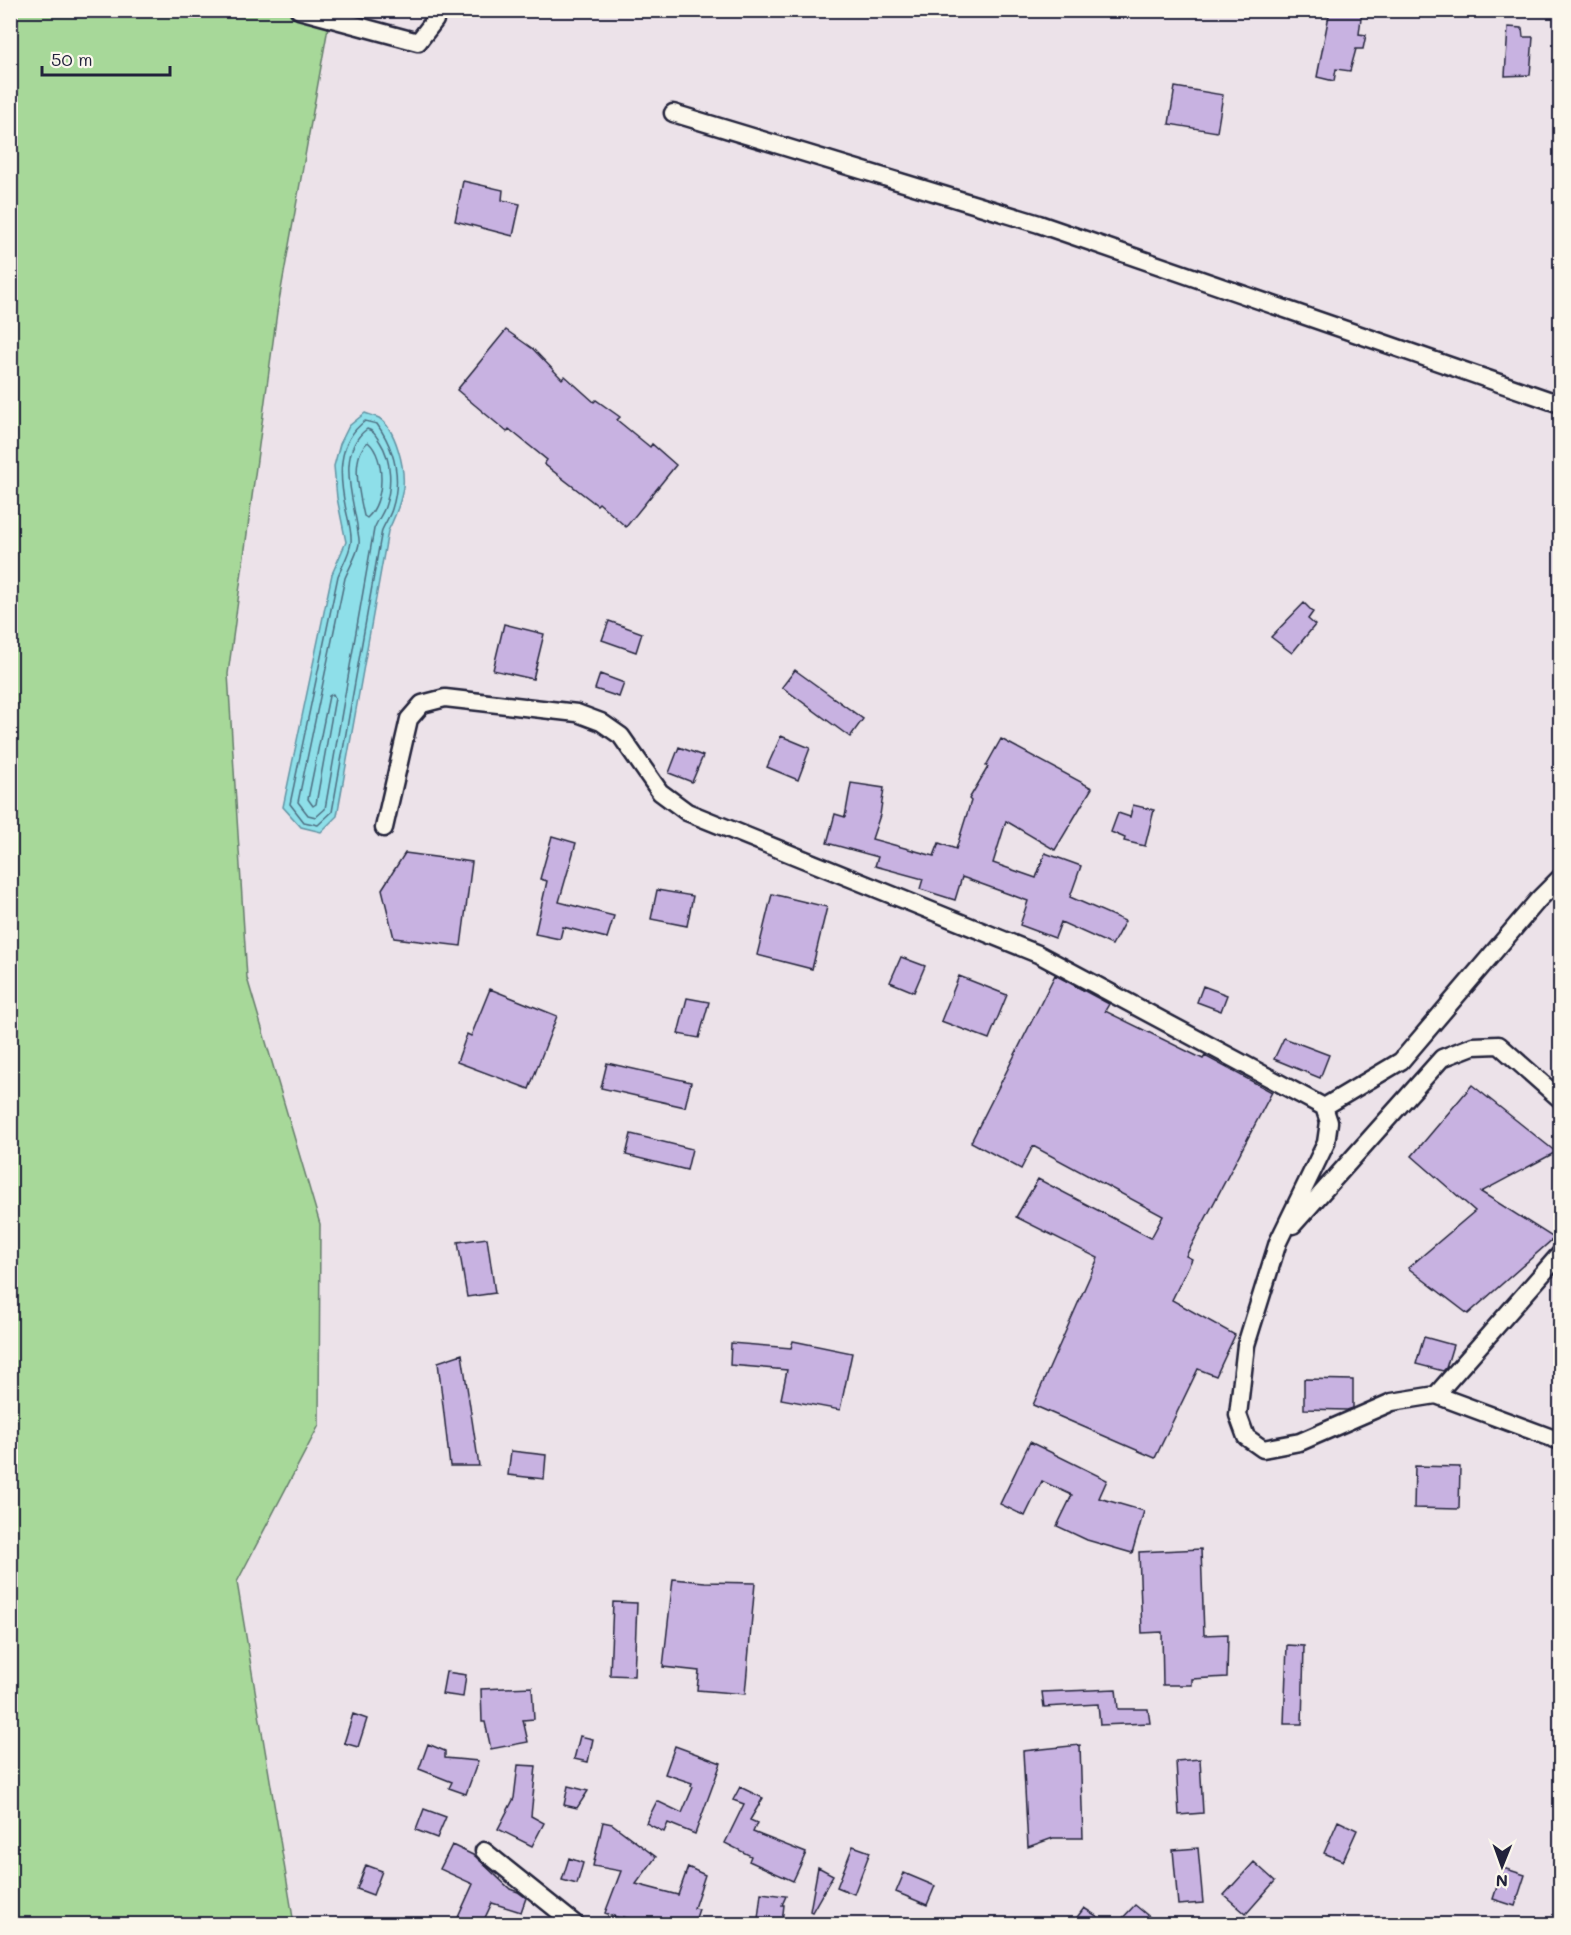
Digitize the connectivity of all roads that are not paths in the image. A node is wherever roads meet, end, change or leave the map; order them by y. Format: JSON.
{"nodes":[{"id":1,"x":299,"y":10,"type":"edge"},
{"id":2,"x":437,"y":10,"type":"edge"},
{"id":3,"x":673,"y":113,"type":"dead end"},
{"id":4,"x":1560,"y":404,"type":"edge"},
{"id":5,"x":384,"y":828,"type":"dead end"},
{"id":6,"x":1560,"y":878,"type":"edge"},
{"id":7,"x":1560,"y":1099,"type":"edge"},
{"id":8,"x":1324,"y":1107,"type":"junction"},
{"id":9,"x":1278,"y":1242,"type":"junction"},
{"id":10,"x":1560,"y":1254,"type":"edge"},
{"id":11,"x":1436,"y":1395,"type":"junction"},
{"id":12,"x":1560,"y":1442,"type":"edge"},
{"id":13,"x":484,"y":1851,"type":"dead end"},
{"id":14,"x":575,"y":1924,"type":"edge"}],
"edges":[{"from":1,"to":2,"type":"street"},
{"from":3,"to":4,"type":"street"},
{"from":5,"to":8,"type":"street"},
{"from":6,"to":8,"type":"street"},
{"from":7,"to":9,"type":"street"},
{"from":8,"to":9,"type":"street"},
{"from":9,"to":11,"type":"street"},
{"from":10,"to":11,"type":"street"},
{"from":11,"to":12,"type":"street"},
{"from":13,"to":14,"type":"street"}]}
